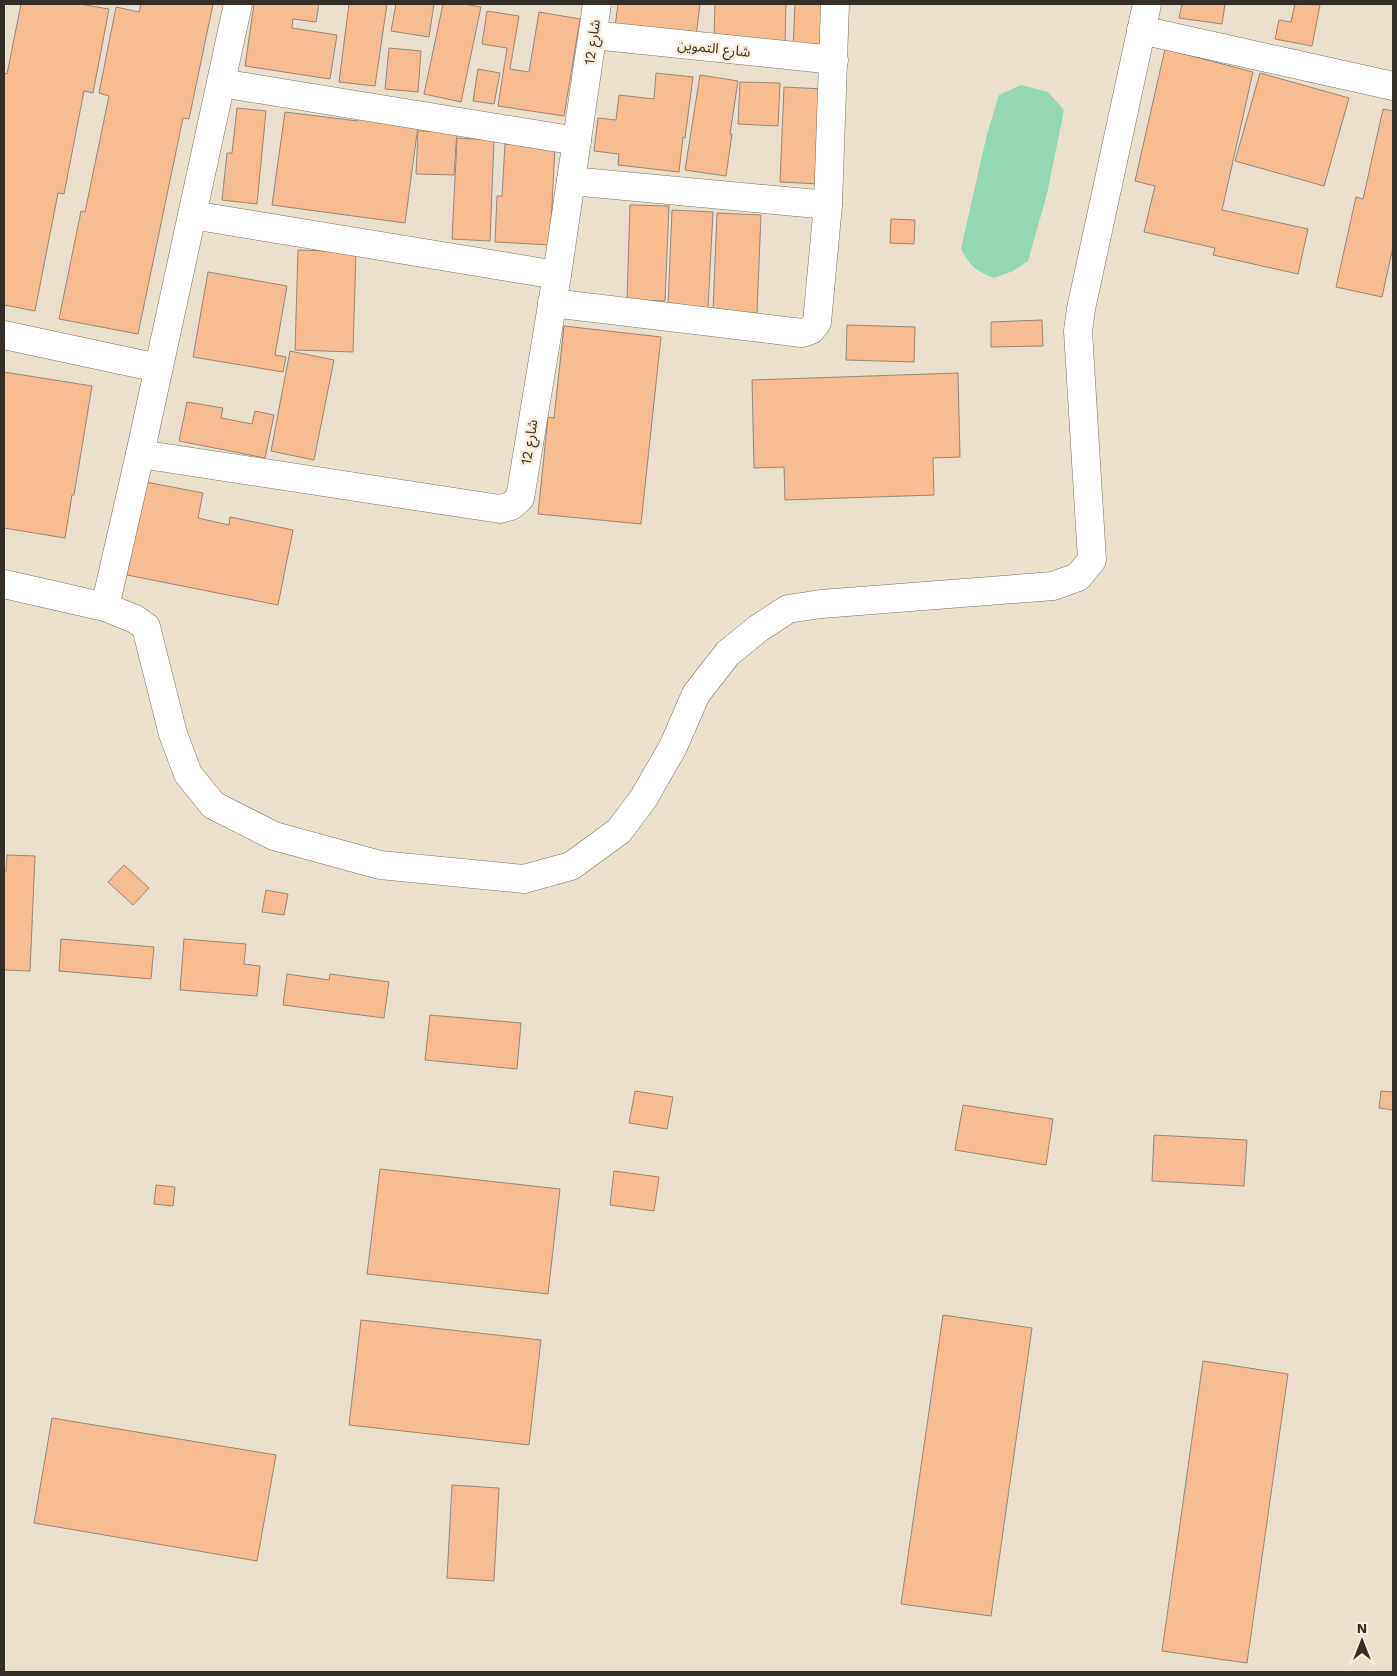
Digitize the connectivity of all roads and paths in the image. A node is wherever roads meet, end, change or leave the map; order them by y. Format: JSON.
{"nodes":[{"id":1,"x":238,"y":4,"type":"edge"},
{"id":2,"x":597,"y":4,"type":"edge"},
{"id":3,"x":835,"y":4,"type":"edge"},
{"id":4,"x":1147,"y":4,"type":"edge"},
{"id":5,"x":1142,"y":30,"type":"junction"},
{"id":6,"x":594,"y":35,"type":"junction"},
{"id":7,"x":834,"y":60,"type":"junction"},
{"id":8,"x":221,"y":84,"type":"junction"},
{"id":9,"x":1393,"y":86,"type":"edge"},
{"id":10,"x":577,"y":141,"type":"junction"},
{"id":11,"x":571,"y":181,"type":"junction"},
{"id":12,"x":828,"y":205,"type":"junction"},
{"id":13,"x":192,"y":215,"type":"junction"},
{"id":14,"x":557,"y":275,"type":"junction"},
{"id":15,"x":552,"y":303,"type":"junction"},
{"id":16,"x":4,"y":336,"type":"edge"},
{"id":17,"x":158,"y":368,"type":"junction"},
{"id":18,"x":140,"y":454,"type":"junction"},
{"id":19,"x":4,"y":584,"type":"edge"},
{"id":20,"x":105,"y":607,"type":"junction"}],
"edges":[{"from":1,"to":8,"type":"street"},
{"from":2,"to":6,"type":"street","name":"شارع 12"},
{"from":3,"to":7,"type":"street"},
{"from":4,"to":5,"type":"street"},
{"from":5,"to":9,"type":"street"},
{"from":5,"to":20,"type":"street"},
{"from":6,"to":7,"type":"street","name":"شارع التموين"},
{"from":6,"to":10,"type":"street","name":"شارع 12"},
{"from":7,"to":12,"type":"street"},
{"from":8,"to":10,"type":"street"},
{"from":8,"to":13,"type":"street"},
{"from":10,"to":11,"type":"street","name":"شارع 12"},
{"from":11,"to":12,"type":"street"},
{"from":11,"to":14,"type":"street","name":"شارع 12"},
{"from":12,"to":15,"type":"street"},
{"from":13,"to":14,"type":"street"},
{"from":13,"to":17,"type":"street"},
{"from":14,"to":15,"type":"street","name":"شارع 12"},
{"from":15,"to":18,"type":"street","name":"شارع 12"},
{"from":16,"to":17,"type":"street"},
{"from":17,"to":18,"type":"street"},
{"from":18,"to":20,"type":"street"},
{"from":19,"to":20,"type":"street"}]}
